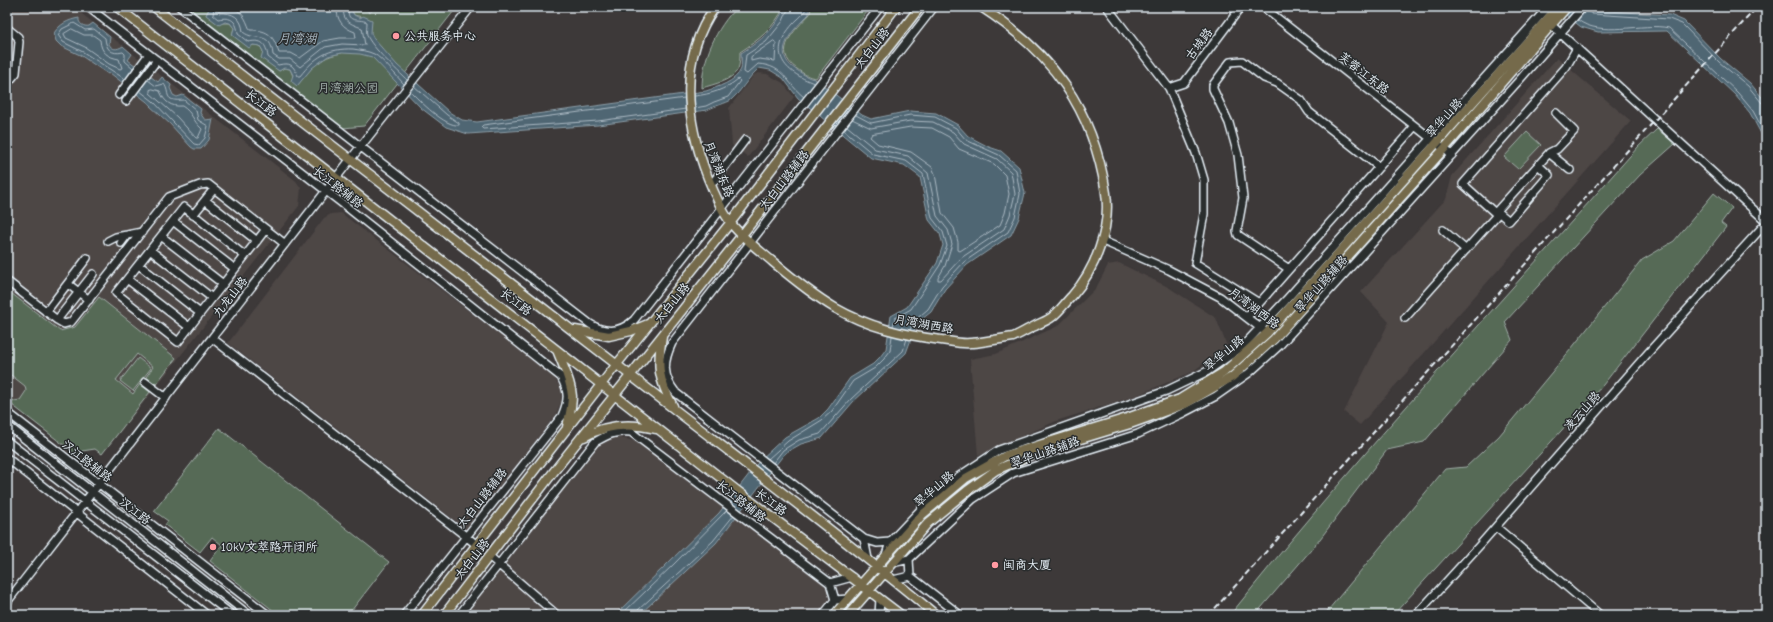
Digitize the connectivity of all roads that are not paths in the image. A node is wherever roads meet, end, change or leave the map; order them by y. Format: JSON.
{"nodes":[{"id":1,"x":88,"y":7,"type":"edge"},
{"id":2,"x":117,"y":7,"type":"edge"},
{"id":3,"x":154,"y":7,"type":"edge"},
{"id":4,"x":180,"y":7,"type":"edge"},
{"id":5,"x":471,"y":7,"type":"edge"},
{"id":6,"x":714,"y":7,"type":"edge"},
{"id":7,"x":880,"y":7,"type":"edge"},
{"id":8,"x":896,"y":7,"type":"edge"},
{"id":9,"x":920,"y":7,"type":"edge"},
{"id":10,"x":934,"y":7,"type":"edge"},
{"id":11,"x":981,"y":7,"type":"edge"},
{"id":12,"x":1107,"y":7,"type":"edge"},
{"id":13,"x":1241,"y":7,"type":"edge"},
{"id":14,"x":1263,"y":7,"type":"edge"},
{"id":15,"x":1567,"y":7,"type":"edge"},
{"id":16,"x":1583,"y":7,"type":"edge"},
{"id":17,"x":1555,"y":11,"type":"edge"},
{"id":18,"x":1546,"y":20,"type":"junction"},
{"id":19,"x":8,"y":31,"type":"edge"},
{"id":20,"x":1560,"y":33,"type":"junction"},
{"id":21,"x":1577,"y":48,"type":"junction"},
{"id":22,"x":149,"y":54,"type":"junction"},
{"id":23,"x":157,"y":60,"type":"junction"},
{"id":24,"x":7,"y":84,"type":"edge"},
{"id":25,"x":1169,"y":88,"type":"junction"},
{"id":26,"x":119,"y":95,"type":"dead end"},
{"id":27,"x":126,"y":100,"type":"dead end"},
{"id":28,"x":1556,"y":113,"type":"dead end"},
{"id":29,"x":1415,"y":126,"type":"junction"},
{"id":30,"x":745,"y":140,"type":"dead end"},
{"id":31,"x":1437,"y":144,"type":"junction"},
{"id":32,"x":360,"y":147,"type":"junction"},
{"id":33,"x":1549,"y":153,"type":"junction"},
{"id":34,"x":1452,"y":156,"type":"junction"},
{"id":35,"x":350,"y":160,"type":"junction"},
{"id":36,"x":1538,"y":165,"type":"junction"},
{"id":37,"x":1379,"y":167,"type":"junction"},
{"id":38,"x":1570,"y":170,"type":"dead end"},
{"id":39,"x":337,"y":177,"type":"junction"},
{"id":40,"x":711,"y":185,"type":"junction"},
{"id":41,"x":214,"y":189,"type":"junction"},
{"id":42,"x":326,"y":191,"type":"junction"},
{"id":43,"x":205,"y":200,"type":"junction"},
{"id":44,"x":723,"y":208,"type":"junction"},
{"id":45,"x":1496,"y":212,"type":"junction"},
{"id":46,"x":193,"y":215,"type":"junction"},
{"id":47,"x":173,"y":221,"type":"junction"},
{"id":48,"x":731,"y":222,"type":"junction"},
{"id":49,"x":1766,"y":222,"type":"edge"},
{"id":50,"x":266,"y":229,"type":"junction"},
{"id":51,"x":1443,"y":230,"type":"dead end"},
{"id":52,"x":142,"y":232,"type":"junction"},
{"id":53,"x":127,"y":235,"type":"junction"},
{"id":54,"x":742,"y":235,"type":"junction"},
{"id":55,"x":161,"y":236,"type":"junction"},
{"id":56,"x":108,"y":241,"type":"dead end"},
{"id":57,"x":257,"y":241,"type":"junction"},
{"id":58,"x":1102,"y":241,"type":"junction"},
{"id":59,"x":750,"y":242,"type":"junction"},
{"id":60,"x":121,"y":243,"type":"dead end"},
{"id":61,"x":285,"y":244,"type":"junction"},
{"id":62,"x":150,"y":250,"type":"junction"},
{"id":63,"x":1466,"y":250,"type":"junction"},
{"id":64,"x":246,"y":256,"type":"junction"},
{"id":65,"x":87,"y":258,"type":"dead end"},
{"id":66,"x":139,"y":264,"type":"junction"},
{"id":67,"x":235,"y":269,"type":"junction"},
{"id":68,"x":1289,"y":269,"type":"junction"},
{"id":69,"x":93,"y":274,"type":"dead end"},
{"id":70,"x":128,"y":279,"type":"junction"},
{"id":71,"x":7,"y":281,"type":"edge"},
{"id":72,"x":68,"y":284,"type":"junction"},
{"id":73,"x":223,"y":284,"type":"junction"},
{"id":74,"x":79,"y":292,"type":"junction"},
{"id":75,"x":212,"y":298,"type":"junction"},
{"id":76,"x":89,"y":300,"type":"junction"},
{"id":77,"x":1259,"y":303,"type":"junction"},
{"id":78,"x":46,"y":312,"type":"junction"},
{"id":79,"x":200,"y":313,"type":"junction"},
{"id":80,"x":1247,"y":317,"type":"junction"},
{"id":81,"x":1404,"y":318,"type":"dead end"},
{"id":82,"x":57,"y":320,"type":"junction"},
{"id":83,"x":649,"y":324,"type":"junction"},
{"id":84,"x":189,"y":327,"type":"junction"},
{"id":85,"x":1260,"y":328,"type":"junction"},
{"id":86,"x":573,"y":330,"type":"junction"},
{"id":87,"x":1267,"y":333,"type":"junction"},
{"id":88,"x":663,"y":335,"type":"junction"},
{"id":89,"x":212,"y":338,"type":"junction"},
{"id":90,"x":1277,"y":342,"type":"junction"},
{"id":91,"x":556,"y":349,"type":"junction"},
{"id":92,"x":617,"y":364,"type":"junction"},
{"id":93,"x":631,"y":375,"type":"junction"},
{"id":94,"x":145,"y":382,"type":"dead end"},
{"id":95,"x":601,"y":384,"type":"junction"},
{"id":96,"x":568,"y":390,"type":"joint"},
{"id":97,"x":615,"y":395,"type":"junction"},
{"id":98,"x":166,"y":398,"type":"junction"},
{"id":99,"x":675,"y":410,"type":"junction"},
{"id":100,"x":7,"y":412,"type":"edge"},
{"id":101,"x":7,"y":425,"type":"edge"},
{"id":102,"x":566,"y":429,"type":"junction"},
{"id":103,"x":659,"y":430,"type":"junction"},
{"id":104,"x":580,"y":439,"type":"junction"},
{"id":105,"x":7,"y":441,"type":"edge"},
{"id":106,"x":7,"y":458,"type":"edge"},
{"id":107,"x":99,"y":484,"type":"junction"},
{"id":108,"x":93,"y":492,"type":"junction"},
{"id":109,"x":85,"y":502,"type":"junction"},
{"id":110,"x":76,"y":513,"type":"junction"},
{"id":111,"x":1496,"y":527,"type":"junction"},
{"id":112,"x":466,"y":536,"type":"junction"},
{"id":113,"x":864,"y":539,"type":"junction"},
{"id":114,"x":890,"y":542,"type":"junction"},
{"id":115,"x":477,"y":544,"type":"junction"},
{"id":116,"x":886,"y":555,"type":"junction"},
{"id":117,"x":489,"y":556,"type":"junction"},
{"id":118,"x":868,"y":559,"type":"junction"},
{"id":119,"x":908,"y":559,"type":"junction"},
{"id":120,"x":893,"y":563,"type":"junction"},
{"id":121,"x":498,"y":564,"type":"junction"},
{"id":122,"x":876,"y":566,"type":"junction"},
{"id":123,"x":884,"y":572,"type":"junction"},
{"id":124,"x":910,"y":576,"type":"junction"},
{"id":125,"x":852,"y":577,"type":"junction"},
{"id":126,"x":893,"y":580,"type":"junction"},
{"id":127,"x":830,"y":583,"type":"junction"},
{"id":128,"x":861,"y":584,"type":"junction"},
{"id":129,"x":869,"y":591,"type":"junction"},
{"id":130,"x":848,"y":599,"type":"junction"},
{"id":131,"x":880,"y":599,"type":"junction"},
{"id":132,"x":835,"y":600,"type":"junction"},
{"id":133,"x":7,"y":602,"type":"edge"},
{"id":134,"x":856,"y":611,"type":"edge"},
{"id":135,"x":208,"y":615,"type":"edge"},
{"id":136,"x":232,"y":615,"type":"edge"},
{"id":137,"x":249,"y":615,"type":"edge"},
{"id":138,"x":268,"y":615,"type":"edge"},
{"id":139,"x":404,"y":615,"type":"edge"},
{"id":140,"x":422,"y":615,"type":"edge"},
{"id":141,"x":444,"y":615,"type":"edge"},
{"id":142,"x":459,"y":615,"type":"edge"},
{"id":143,"x":557,"y":615,"type":"edge"},
{"id":144,"x":824,"y":615,"type":"edge"},
{"id":145,"x":834,"y":615,"type":"edge"},
{"id":146,"x":848,"y":615,"type":"edge"},
{"id":147,"x":879,"y":615,"type":"edge"},
{"id":148,"x":901,"y":615,"type":"edge"},
{"id":149,"x":936,"y":615,"type":"edge"},
{"id":150,"x":960,"y":615,"type":"edge"},
{"id":151,"x":1416,"y":615,"type":"edge"},
{"id":152,"x":1600,"y":615,"type":"edge"}],
"edges":[{"from":1,"to":22,"type":"street","name":"长江路辅路"},
{"from":2,"to":39,"type":"main road","name":"长江路"},
{"from":3,"to":35,"type":"main road","name":"长江路"},
{"from":4,"to":32,"type":"street"},
{"from":5,"to":32,"type":"street","name":"九龙山路"},
{"from":6,"to":40,"type":"main road","name":"月湾湖东路"},
{"from":7,"to":44,"type":"street"},
{"from":8,"to":48,"type":"main road","name":"太白山路"},
{"from":9,"to":54,"type":"main road","name":"太白山路"},
{"from":10,"to":59,"type":"street","name":"太白山路辅路"},
{"from":11,"to":58,"type":"main road","name":"月湾湖西路"},
{"from":12,"to":25,"type":"street"},
{"from":13,"to":25,"type":"street","name":"古城路"},
{"from":14,"to":29,"type":"street","name":"芙蓉江东路"},
{"from":15,"to":17,"type":"main road","name":"翠华山路"},
{"from":16,"to":20,"type":"street","name":"翠华山路辅路"},
{"from":17,"to":18,"type":"main road","name":"翠华山路"},
{"from":17,"to":18,"type":"street","name":"翠华山路辅路"},
{"from":18,"to":20,"type":"street"},
{"from":18,"to":31,"type":"main road","name":"翠华山路"},
{"from":18,"to":31,"type":"street","name":"翠华山路辅路"},
{"from":19,"to":24,"type":"street"},
{"from":20,"to":21,"type":"street"},
{"from":20,"to":34,"type":"street","name":"翠华山路辅路"},
{"from":21,"to":45,"type":"street"},
{"from":21,"to":49,"type":"street"},
{"from":22,"to":23,"type":"street","name":"长江路辅路"},
{"from":22,"to":26,"type":"street"},
{"from":23,"to":27,"type":"street"},
{"from":23,"to":42,"type":"street","name":"长江路辅路"},
{"from":25,"to":77,"type":"street"},
{"from":28,"to":33,"type":"street"},
{"from":29,"to":31,"type":"street","name":"芙蓉江东路"},
{"from":29,"to":37,"type":"street"},
{"from":30,"to":40,"type":"street"},
{"from":31,"to":34,"type":"street","name":"芙蓉江东路"},
{"from":31,"to":85,"type":"street","name":"翠华山路辅路"},
{"from":31,"to":87,"type":"main road","name":"翠华山路"},
{"from":31,"to":90,"type":"main road","name":"翠华山路"},
{"from":32,"to":35,"type":"street","name":"九龙山路"},
{"from":32,"to":44,"type":"street"},
{"from":33,"to":36,"type":"street"},
{"from":33,"to":38,"type":"street"},
{"from":34,"to":90,"type":"street","name":"翠华山路辅路"},
{"from":35,"to":39,"type":"street","name":"九龙山路"},
{"from":35,"to":86,"type":"main road","name":"长江路"},
{"from":36,"to":45,"type":"street"},
{"from":36,"to":45,"type":"street"},
{"from":37,"to":68,"type":"street"},
{"from":37,"to":68,"type":"street"},
{"from":39,"to":42,"type":"street","name":"九龙山路"},
{"from":39,"to":91,"type":"main road","name":"长江路"},
{"from":40,"to":44,"type":"main road","name":"月湾湖东路"},
{"from":41,"to":43,"type":"street"},
{"from":41,"to":50,"type":"street"},
{"from":41,"to":52,"type":"street"},
{"from":42,"to":61,"type":"street","name":"九龙山路"},
{"from":42,"to":96,"type":"street","name":"长江路辅路"},
{"from":43,"to":46,"type":"street"},
{"from":43,"to":57,"type":"street"},
{"from":44,"to":48,"type":"main road","name":"月湾湖东路"},
{"from":45,"to":63,"type":"street"},
{"from":46,"to":47,"type":"street"},
{"from":46,"to":64,"type":"street"},
{"from":47,"to":55,"type":"street"},
{"from":47,"to":67,"type":"street"},
{"from":48,"to":54,"type":"main road","name":"月湾湖西路"},
{"from":48,"to":83,"type":"main road","name":"太白山路"},
{"from":49,"to":111,"type":"street","name":"凌云山路"},
{"from":50,"to":57,"type":"street"},
{"from":50,"to":61,"type":"street"},
{"from":51,"to":63,"type":"street"},
{"from":52,"to":53,"type":"street"},
{"from":52,"to":76,"type":"street"},
{"from":53,"to":56,"type":"street"},
{"from":53,"to":60,"type":"street"},
{"from":54,"to":59,"type":"main road","name":"月湾湖西路"},
{"from":54,"to":88,"type":"main road","name":"太白山路"},
{"from":55,"to":62,"type":"street"},
{"from":55,"to":73,"type":"street"},
{"from":57,"to":64,"type":"street"},
{"from":58,"to":59,"type":"main road","name":"月湾湖西路"},
{"from":58,"to":80,"type":"street","name":"月湾湖西路"},
{"from":59,"to":113,"type":"street","name":"太白山路辅路"},
{"from":61,"to":89,"type":"street","name":"九龙山路"},
{"from":62,"to":66,"type":"street"},
{"from":62,"to":75,"type":"street"},
{"from":63,"to":81,"type":"street"},
{"from":64,"to":67,"type":"street"},
{"from":65,"to":72,"type":"street"},
{"from":66,"to":70,"type":"street"},
{"from":66,"to":79,"type":"street"},
{"from":67,"to":73,"type":"street"},
{"from":68,"to":77,"type":"street"},
{"from":69,"to":74,"type":"street"},
{"from":70,"to":84,"type":"street"},
{"from":70,"to":84,"type":"street"},
{"from":71,"to":78,"type":"street"},
{"from":72,"to":74,"type":"street"},
{"from":72,"to":78,"type":"street"},
{"from":73,"to":75,"type":"street"},
{"from":74,"to":76,"type":"street"},
{"from":74,"to":82,"type":"street"},
{"from":75,"to":79,"type":"street"},
{"from":76,"to":82,"type":"street"},
{"from":77,"to":80,"type":"street"},
{"from":78,"to":82,"type":"street"},
{"from":79,"to":84,"type":"street"},
{"from":80,"to":85,"type":"street","name":"月湾湖西路"},
{"from":83,"to":86,"type":"main road"},
{"from":83,"to":92,"type":"main road","name":"太白山路"},
{"from":85,"to":87,"type":"street","name":"月湾湖西路"},
{"from":85,"to":114,"type":"street","name":"翠华山路辅路"},
{"from":86,"to":92,"type":"main road","name":"长江路"},
{"from":87,"to":90,"type":"street","name":"月湾湖西路"},
{"from":87,"to":116,"type":"main road","name":"翠华山路"},
{"from":88,"to":93,"type":"main road","name":"太白山路"},
{"from":88,"to":99,"type":"main road"},
{"from":89,"to":98,"type":"street","name":"九龙山路"},
{"from":89,"to":112,"type":"street"},
{"from":90,"to":119,"type":"street","name":"翠华山路辅路"},
{"from":90,"to":120,"type":"main road","name":"翠华山路"},
{"from":91,"to":95,"type":"main road","name":"长江路"},
{"from":91,"to":102,"type":"main road"},
{"from":92,"to":93,"type":"main road","name":"长江路"},
{"from":92,"to":95,"type":"main road","name":"太白山路"},
{"from":93,"to":97,"type":"main road","name":"太白山路"},
{"from":93,"to":99,"type":"main road","name":"长江路"},
{"from":94,"to":98,"type":"street"},
{"from":95,"to":97,"type":"main road","name":"长江路"},
{"from":95,"to":102,"type":"main road","name":"太白山路"},
{"from":96,"to":112,"type":"street","name":"太白山路辅路"},
{"from":97,"to":103,"type":"main road","name":"长江路"},
{"from":97,"to":104,"type":"main road","name":"太白山路"},
{"from":98,"to":107,"type":"street","name":"九龙山路"},
{"from":99,"to":118,"type":"main road","name":"长江路"},
{"from":100,"to":107,"type":"street","name":"汉江路辅路"},
{"from":101,"to":108,"type":"street","name":"汉江路"},
{"from":102,"to":115,"type":"main road","name":"太白山路"},
{"from":103,"to":104,"type":"main road"},
{"from":103,"to":125,"type":"main road","name":"长江路"},
{"from":104,"to":117,"type":"main road","name":"太白山路"},
{"from":105,"to":109,"type":"street","name":"汉江路"},
{"from":106,"to":110,"type":"street"},
{"from":107,"to":108,"type":"street","name":"九龙山路"},
{"from":107,"to":138,"type":"street","name":"汉江路辅路"},
{"from":108,"to":109,"type":"street","name":"九龙山路"},
{"from":108,"to":137,"type":"street","name":"汉江路"},
{"from":109,"to":110,"type":"street","name":"九龙山路"},
{"from":109,"to":136,"type":"street","name":"汉江路"},
{"from":110,"to":133,"type":"street","name":"九龙山路"},
{"from":110,"to":135,"type":"street"},
{"from":111,"to":151,"type":"street","name":"凌云山路"},
{"from":111,"to":152,"type":"street"},
{"from":112,"to":115,"type":"street"},
{"from":112,"to":139,"type":"street","name":"太白山路辅路"},
{"from":113,"to":114,"type":"street"},
{"from":113,"to":118,"type":"street"},
{"from":114,"to":116,"type":"street","name":"翠华山路辅路"},
{"from":115,"to":140,"type":"main road","name":"太白山路"},
{"from":116,"to":122,"type":"main road","name":"翠华山路"},
{"from":117,"to":121,"type":"street"},
{"from":117,"to":141,"type":"main road","name":"太白山路"},
{"from":118,"to":122,"type":"main road","name":"长江路"},
{"from":119,"to":120,"type":"street","name":"翠华山路辅路"},
{"from":119,"to":124,"type":"street"},
{"from":120,"to":123,"type":"main road","name":"翠华山路"},
{"from":121,"to":127,"type":"street","name":"长江路辅路"},
{"from":121,"to":142,"type":"street"},
{"from":121,"to":143,"type":"street"},
{"from":122,"to":123,"type":"main road","name":"长江路"},
{"from":122,"to":128,"type":"main road","name":"翠华山路"},
{"from":123,"to":126,"type":"main road","name":"长江路"},
{"from":123,"to":129,"type":"main road","name":"翠华山路"},
{"from":124,"to":126,"type":"street"},
{"from":124,"to":150,"type":"street"},
{"from":125,"to":127,"type":"street"},
{"from":125,"to":128,"type":"main road","name":"长江路"},
{"from":126,"to":149,"type":"main road","name":"长江路"},
{"from":127,"to":132,"type":"street"},
{"from":128,"to":129,"type":"main road","name":"长江路"},
{"from":128,"to":130,"type":"main road","name":"翠华山路"},
{"from":129,"to":131,"type":"main road","name":"长江路"},
{"from":129,"to":134,"type":"main road","name":"翠华山路"},
{"from":130,"to":132,"type":"street"},
{"from":130,"to":145,"type":"main road","name":"翠华山路"},
{"from":131,"to":147,"type":"street"},
{"from":131,"to":148,"type":"main road","name":"长江路"},
{"from":132,"to":144,"type":"street"},
{"from":134,"to":146,"type":"main road","name":"翠华山路"}]}
